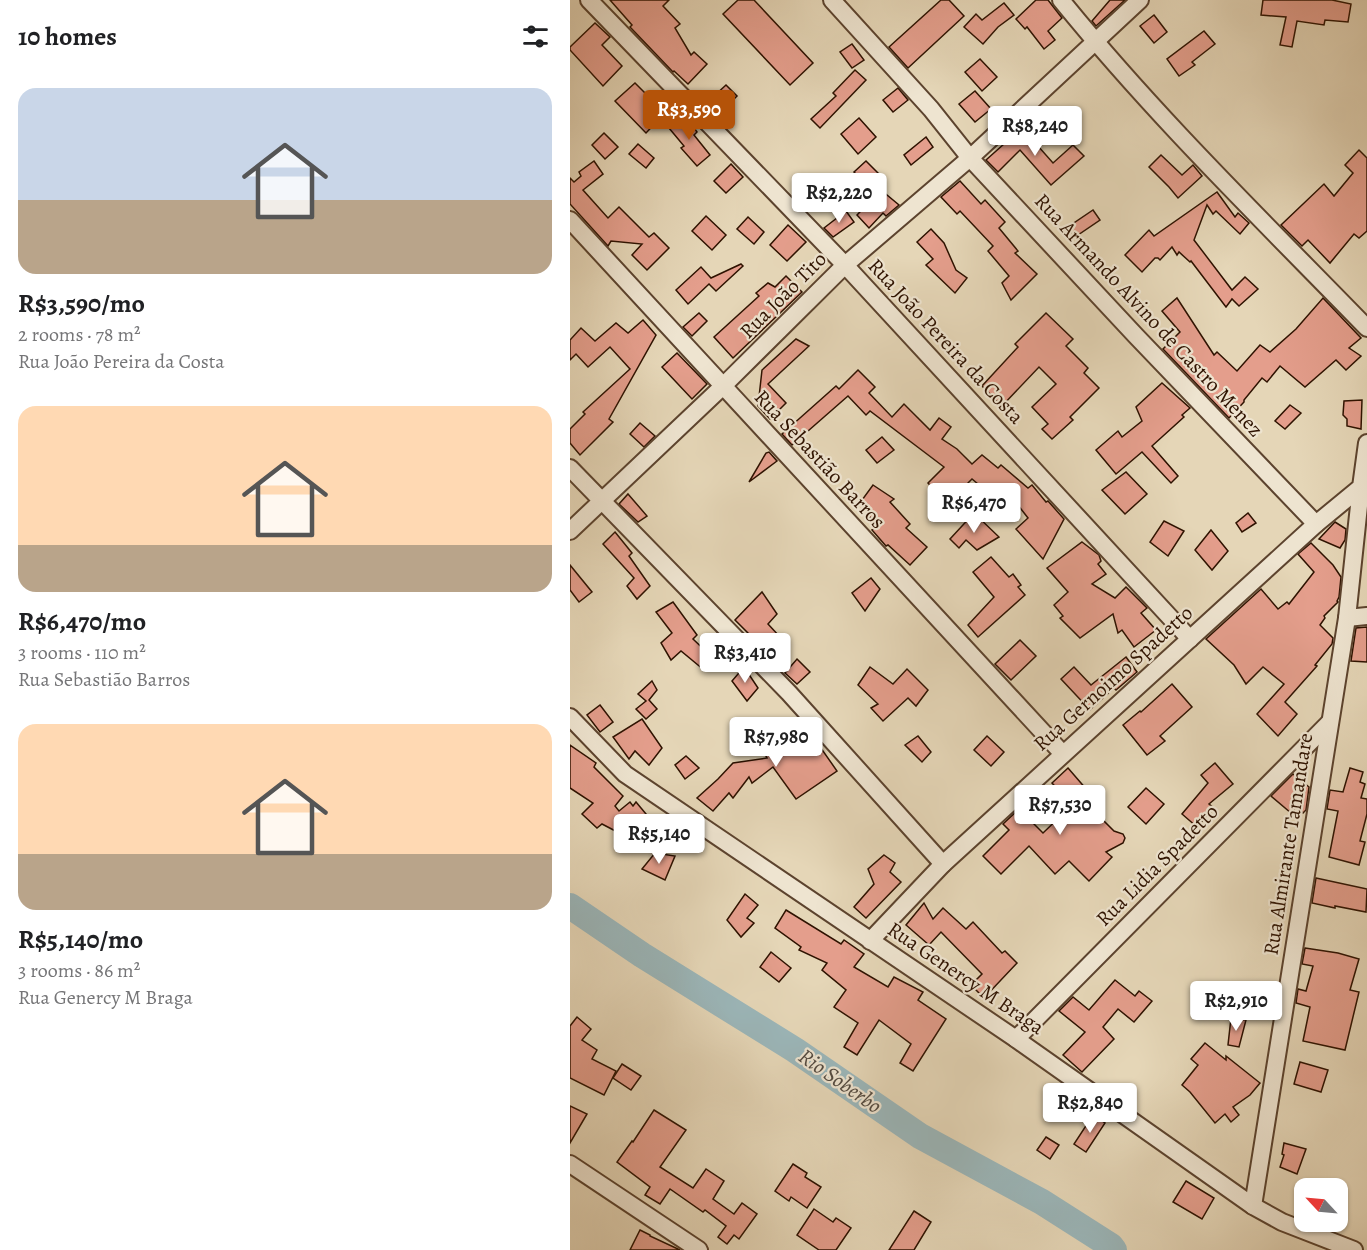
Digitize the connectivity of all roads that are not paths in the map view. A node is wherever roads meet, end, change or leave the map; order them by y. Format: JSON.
{"nodes":[{"id":1,"x":588,"y":0,"type":"edge"},
{"id":2,"x":832,"y":0,"type":"edge"},
{"id":3,"x":1061,"y":0,"type":"edge"},
{"id":4,"x":1140,"y":0,"type":"edge"},
{"id":5,"x":1096,"y":42,"type":"junction"},
{"id":6,"x":970,"y":158,"type":"junction"},
{"id":7,"x":570,"y":220,"type":"edge"},
{"id":8,"x":845,"y":265,"type":"junction"},
{"id":9,"x":1367,"y":328,"type":"edge"},
{"id":10,"x":723,"y":387,"type":"junction"},
{"id":11,"x":1367,"y":443,"type":"edge"},
{"id":12,"x":570,"y":468,"type":"edge"},
{"id":13,"x":1361,"y":488,"type":"junction"},
{"id":14,"x":601,"y":501,"type":"junction"},
{"id":15,"x":1316,"y":524,"type":"junction"},
{"id":16,"x":570,"y":531,"type":"edge"},
{"id":17,"x":1367,"y":616,"type":"edge"},
{"id":18,"x":1347,"y":618,"type":"junction"},
{"id":19,"x":1190,"y":639,"type":"junction"},
{"id":20,"x":570,"y":717,"type":"edge"},
{"id":21,"x":1329,"y":723,"type":"junction"},
{"id":22,"x":1063,"y":753,"type":"junction"},
{"id":23,"x":943,"y":864,"type":"junction"},
{"id":24,"x":870,"y":940,"type":"junction"},
{"id":25,"x":1016,"y":1039,"type":"junction"},
{"id":26,"x":570,"y":1164,"type":"edge"},
{"id":27,"x":1253,"y":1206,"type":"junction"},
{"id":28,"x":699,"y":1250,"type":"edge"},
{"id":29,"x":1354,"y":1250,"type":"edge"}],
"edges":[{"from":1,"to":8,"type":"street","name":"Rua João Pereira da Costa"},
{"from":2,"to":6,"type":"street","name":"Rua Armando Alvino de Castro Menez"},
{"from":3,"to":5,"type":"street"},
{"from":4,"to":5,"type":"street","name":"Rua João Tito"},
{"from":5,"to":6,"type":"street","name":"Rua João Tito"},
{"from":5,"to":9,"type":"street"},
{"from":6,"to":8,"type":"street","name":"Rua João Tito"},
{"from":6,"to":15,"type":"street","name":"Rua Armando Alvino de Castro Menez"},
{"from":7,"to":10,"type":"street","name":"Rua Sebastião Barros"},
{"from":8,"to":10,"type":"street","name":"Rua João Tito"},
{"from":8,"to":19,"type":"street","name":"Rua João Pereira da Costa"},
{"from":10,"to":14,"type":"street","name":"Rua João Tito"},
{"from":10,"to":22,"type":"street","name":"Rua Sebastião Barros"},
{"from":11,"to":13,"type":"street"},
{"from":12,"to":14,"type":"street"},
{"from":13,"to":15,"type":"street","name":"Rua Gernoimo Spadetto"},
{"from":13,"to":18,"type":"street","name":"Rua Almirante Tamandare"},
{"from":14,"to":16,"type":"street","name":"Rua João Tito"},
{"from":14,"to":23,"type":"street"},
{"from":15,"to":19,"type":"street","name":"Rua Gernoimo Spadetto"},
{"from":17,"to":18,"type":"street"},
{"from":18,"to":21,"type":"street","name":"Rua Almirante Tamandare"},
{"from":19,"to":22,"type":"street","name":"Rua Gernoimo Spadetto"},
{"from":20,"to":24,"type":"street","name":"Rua Genercy M Braga"},
{"from":21,"to":25,"type":"street","name":"Rua Lidia Spadetto"},
{"from":21,"to":27,"type":"street","name":"Rua Almirante Tamandare"},
{"from":22,"to":23,"type":"street","name":"Rua Gernoimo Spadetto"},
{"from":23,"to":24,"type":"street","name":"Rua Gernoimo Spadetto"},
{"from":24,"to":25,"type":"street","name":"Rua Genercy M Braga"},
{"from":25,"to":27,"type":"street","name":"Rua Genercy M Braga"},
{"from":26,"to":28,"type":"street"},
{"from":27,"to":29,"type":"street","name":"Rua Genercy M Braga"}]}
